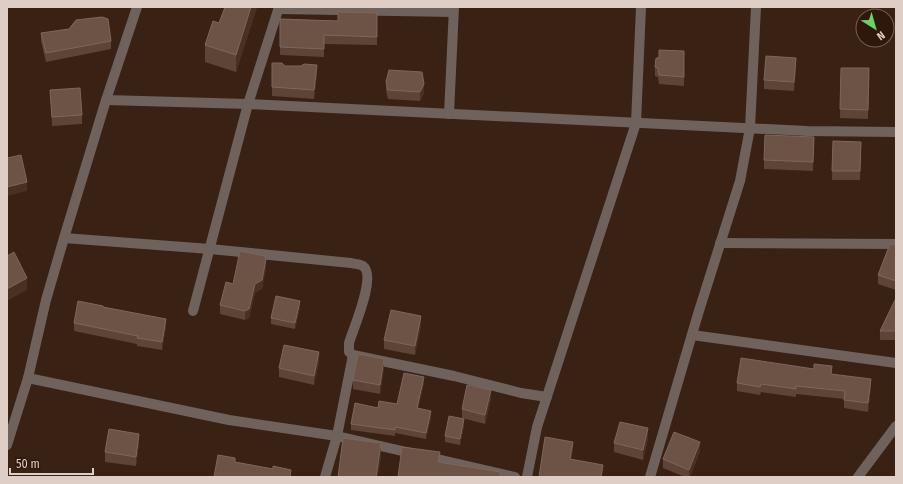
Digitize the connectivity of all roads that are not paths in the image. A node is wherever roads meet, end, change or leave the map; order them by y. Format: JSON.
{"nodes":[{"id":1,"x":137,"y":7,"type":"edge"},
{"id":2,"x":641,"y":7,"type":"edge"},
{"id":3,"x":756,"y":7,"type":"edge"},
{"id":4,"x":278,"y":8,"type":"edge"},
{"id":5,"x":454,"y":10,"type":"edge"},
{"id":6,"x":106,"y":100,"type":"junction"},
{"id":7,"x":248,"y":104,"type":"junction"},
{"id":8,"x":449,"y":114,"type":"junction"},
{"id":9,"x":636,"y":123,"type":"junction"},
{"id":10,"x":750,"y":128,"type":"junction"},
{"id":11,"x":896,"y":132,"type":"edge"},
{"id":12,"x":64,"y":238,"type":"junction"},
{"id":13,"x":720,"y":243,"type":"junction"},
{"id":14,"x":896,"y":244,"type":"edge"},
{"id":15,"x":210,"y":249,"type":"junction"},
{"id":16,"x":193,"y":311,"type":"dead end"},
{"id":17,"x":692,"y":335,"type":"junction"},
{"id":18,"x":353,"y":355,"type":"junction"},
{"id":19,"x":896,"y":363,"type":"edge"},
{"id":20,"x":28,"y":378,"type":"junction"},
{"id":21,"x":547,"y":397,"type":"junction"},
{"id":22,"x":896,"y":426,"type":"edge"},
{"id":23,"x":337,"y":436,"type":"junction"},
{"id":24,"x":7,"y":445,"type":"edge"},
{"id":25,"x":325,"y":477,"type":"edge"},
{"id":26,"x":514,"y":477,"type":"edge"},
{"id":27,"x":527,"y":477,"type":"edge"},
{"id":28,"x":650,"y":477,"type":"edge"},
{"id":29,"x":858,"y":477,"type":"edge"}],
"edges":[{"from":1,"to":6,"type":"street"},
{"from":2,"to":9,"type":"street"},
{"from":3,"to":10,"type":"street"},
{"from":4,"to":5,"type":"street"},
{"from":4,"to":7,"type":"street"},
{"from":5,"to":8,"type":"street"},
{"from":6,"to":7,"type":"street"},
{"from":6,"to":12,"type":"street"},
{"from":7,"to":8,"type":"street"},
{"from":7,"to":15,"type":"street"},
{"from":8,"to":9,"type":"street"},
{"from":9,"to":10,"type":"street"},
{"from":9,"to":21,"type":"street"},
{"from":10,"to":11,"type":"street"},
{"from":10,"to":13,"type":"street"},
{"from":12,"to":15,"type":"street"},
{"from":12,"to":20,"type":"street"},
{"from":13,"to":14,"type":"street"},
{"from":13,"to":17,"type":"street"},
{"from":15,"to":16,"type":"street"},
{"from":15,"to":18,"type":"street"},
{"from":17,"to":19,"type":"street"},
{"from":17,"to":28,"type":"street"},
{"from":18,"to":21,"type":"street"},
{"from":18,"to":23,"type":"street"},
{"from":20,"to":23,"type":"street"},
{"from":20,"to":24,"type":"street"},
{"from":21,"to":27,"type":"street"},
{"from":22,"to":29,"type":"street"},
{"from":23,"to":25,"type":"street"},
{"from":23,"to":26,"type":"street"}]}
